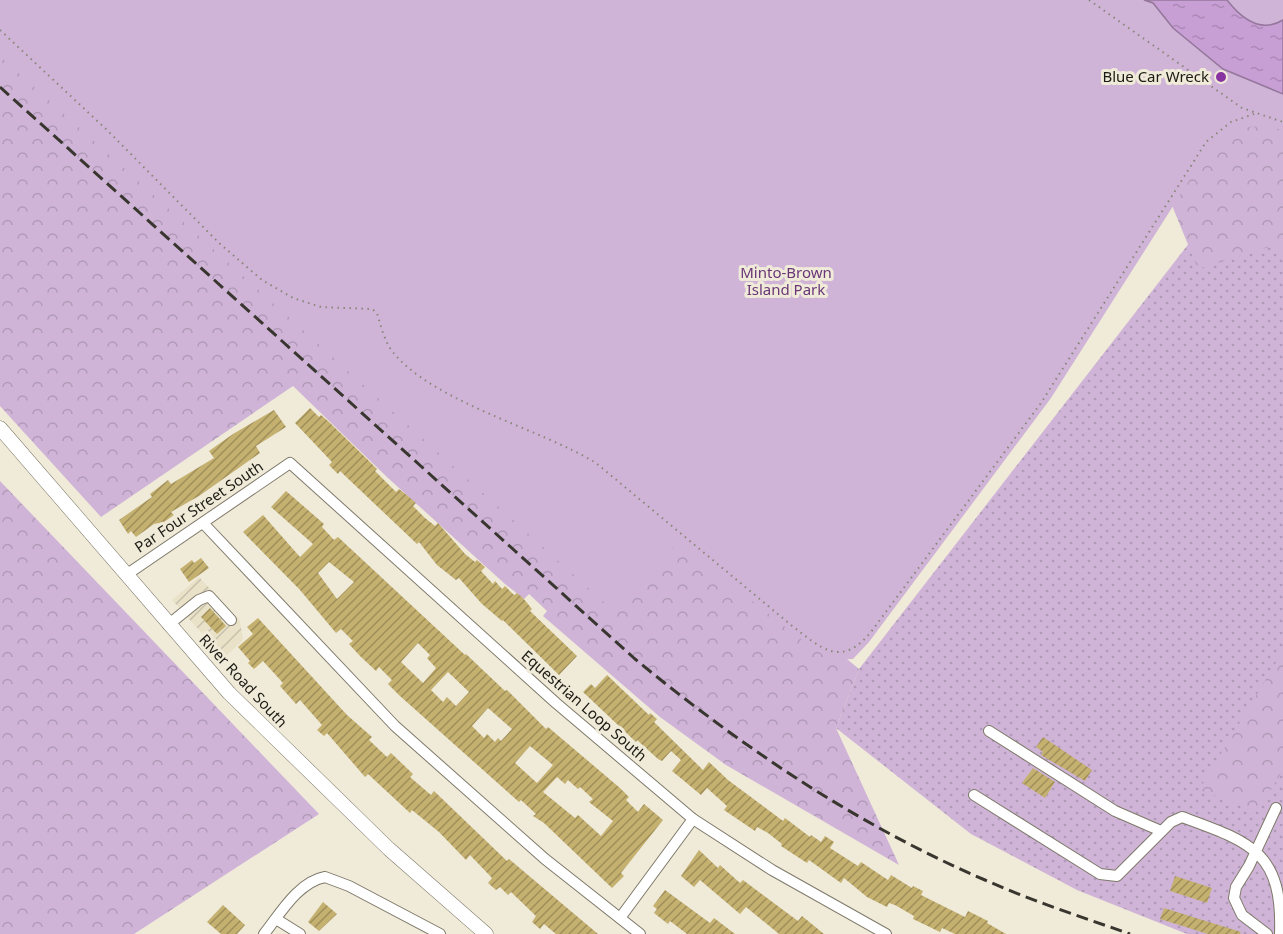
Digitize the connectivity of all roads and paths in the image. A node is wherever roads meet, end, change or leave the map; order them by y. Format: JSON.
{"nodes":[{"id":1,"x":1089,"y":0,"type":"edge"},
{"id":2,"x":0,"y":30,"type":"edge"},
{"id":3,"x":1254,"y":114,"type":"junction"},
{"id":4,"x":1283,"y":122,"type":"edge"},
{"id":5,"x":0,"y":428,"type":"edge"},
{"id":6,"x":290,"y":463,"type":"joint"},
{"id":7,"x":203,"y":523,"type":"junction"},
{"id":8,"x":126,"y":575,"type":"junction"},
{"id":9,"x":231,"y":620,"type":"dead end"},
{"id":10,"x":168,"y":625,"type":"junction"},
{"id":11,"x":989,"y":731,"type":"dead end"},
{"id":12,"x":974,"y":795,"type":"dead end"},
{"id":13,"x":1276,"y":808,"type":"dead end"},
{"id":14,"x":693,"y":819,"type":"junction"},
{"id":15,"x":1161,"y":831,"type":"junction"},
{"id":16,"x":1257,"y":849,"type":"junction"},
{"id":17,"x":620,"y":918,"type":"junction"},
{"id":18,"x":276,"y":919,"type":"junction"},
{"id":19,"x":484,"y":933,"type":"edge"},
{"id":20,"x":264,"y":934,"type":"edge"},
{"id":21,"x":300,"y":934,"type":"edge"},
{"id":22,"x":440,"y":934,"type":"edge"},
{"id":23,"x":640,"y":934,"type":"edge"},
{"id":24,"x":886,"y":934,"type":"edge"},
{"id":25,"x":1267,"y":934,"type":"edge"},
{"id":26,"x":1280,"y":934,"type":"edge"}],
"edges":[{"from":1,"to":3,"type":"path"},
{"from":2,"to":3,"type":"path"},
{"from":3,"to":4,"type":"path"},
{"from":5,"to":8,"type":"main road","name":"River Road South"},
{"from":6,"to":7,"type":"street","name":"Par Four Street South"},
{"from":6,"to":14,"type":"street","name":"Equestrian Loop South"},
{"from":7,"to":8,"type":"street","name":"Par Four Street South"},
{"from":7,"to":17,"type":"street"},
{"from":8,"to":10,"type":"main road","name":"River Road South"},
{"from":9,"to":10,"type":"street"},
{"from":10,"to":19,"type":"main road","name":"River Road South"},
{"from":11,"to":15,"type":"street"},
{"from":12,"to":15,"type":"street"},
{"from":13,"to":16,"type":"street"},
{"from":14,"to":17,"type":"street"},
{"from":14,"to":24,"type":"street","name":"Equestrian Loop South"},
{"from":15,"to":16,"type":"street"},
{"from":16,"to":25,"type":"street"},
{"from":16,"to":26,"type":"street"},
{"from":17,"to":23,"type":"street"},
{"from":18,"to":20,"type":"street"},
{"from":18,"to":21,"type":"street"},
{"from":18,"to":22,"type":"street"}]}
